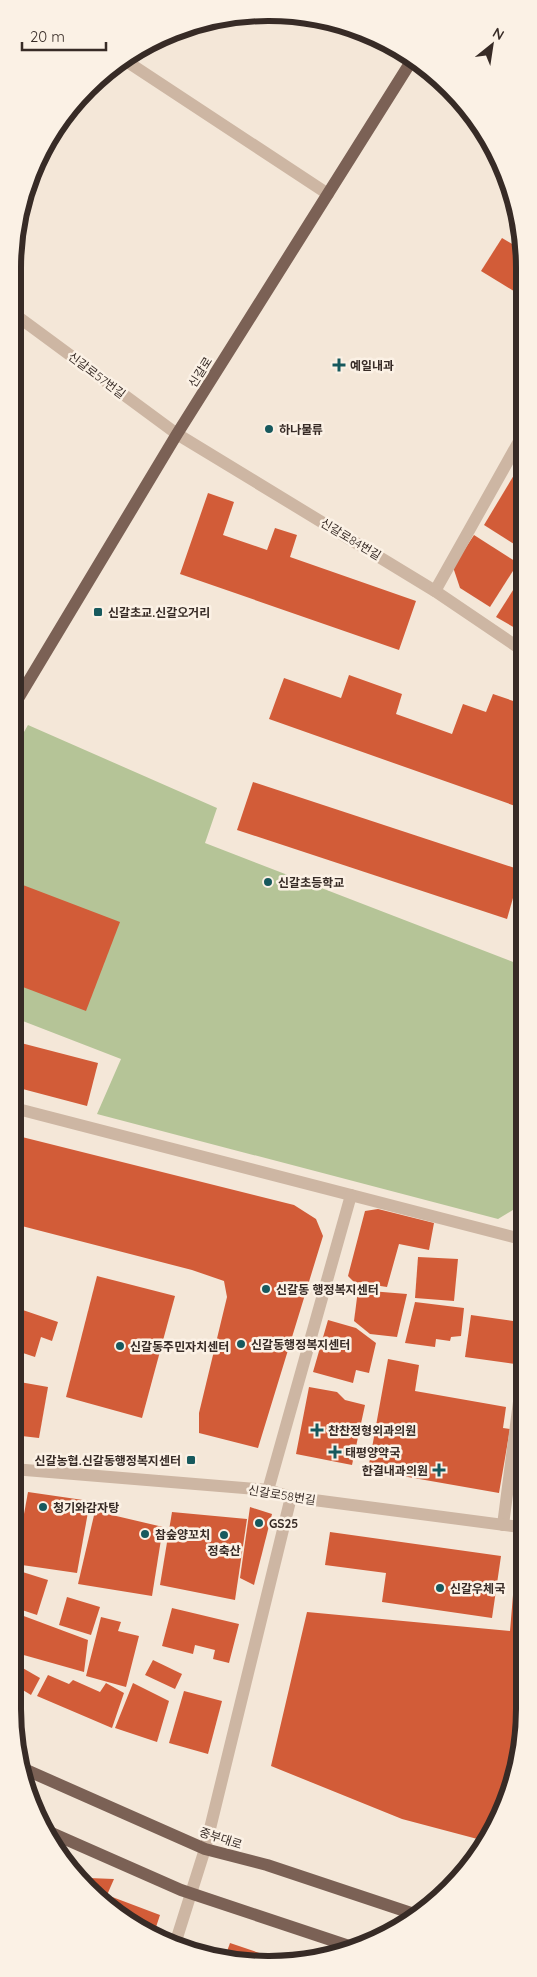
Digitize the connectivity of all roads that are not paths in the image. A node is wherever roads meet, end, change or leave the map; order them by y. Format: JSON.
{"nodes":[{"id":1,"x":130,"y":64,"type":"edge"},
{"id":2,"x":409,"y":65,"type":"edge"},
{"id":3,"x":328,"y":194,"type":"junction"},
{"id":4,"x":21,"y":319,"type":"edge"},
{"id":5,"x":177,"y":434,"type":"junction"},
{"id":6,"x":516,"y":447,"type":"edge"},
{"id":7,"x":435,"y":591,"type":"junction"},
{"id":8,"x":516,"y":646,"type":"edge"},
{"id":9,"x":21,"y":694,"type":"edge"},
{"id":10,"x":21,"y":1110,"type":"edge"},
{"id":11,"x":352,"y":1195,"type":"junction"},
{"id":12,"x":516,"y":1237,"type":"edge"},
{"id":13,"x":516,"y":1425,"type":"edge"},
{"id":14,"x":21,"y":1470,"type":"edge"},
{"id":15,"x":268,"y":1490,"type":"junction"},
{"id":16,"x":291,"y":1497,"type":"junction"},
{"id":17,"x":503,"y":1525,"type":"junction"},
{"id":18,"x":516,"y":1527,"type":"edge"},
{"id":19,"x":30,"y":1772,"type":"edge"},
{"id":20,"x":56,"y":1835,"type":"edge"},
{"id":21,"x":205,"y":1849,"type":"junction"},
{"id":22,"x":191,"y":1893,"type":"junction"},
{"id":23,"x":409,"y":1912,"type":"edge"},
{"id":24,"x":177,"y":1938,"type":"edge"},
{"id":25,"x":343,"y":1944,"type":"edge"}],
"edges":[{"from":1,"to":3,"type":"street"},
{"from":2,"to":3,"type":"main road","name":"신갈로"},
{"from":3,"to":5,"type":"main road","name":"신갈로"},
{"from":4,"to":5,"type":"street","name":"신갈로57번길"},
{"from":5,"to":7,"type":"street","name":"신갈로84번길"},
{"from":5,"to":9,"type":"main road","name":"신갈로"},
{"from":6,"to":7,"type":"street"},
{"from":7,"to":8,"type":"street","name":"신갈로84번길"},
{"from":10,"to":11,"type":"street"},
{"from":11,"to":12,"type":"street"},
{"from":11,"to":15,"type":"street"},
{"from":13,"to":17,"type":"street"},
{"from":14,"to":15,"type":"street","name":"신갈로58번길"},
{"from":15,"to":16,"type":"street","name":"신갈로58번길"},
{"from":16,"to":17,"type":"street","name":"신갈로58번길"},
{"from":16,"to":21,"type":"street"},
{"from":17,"to":18,"type":"street","name":"신갈로58번길"},
{"from":19,"to":21,"type":"main road","name":"중부대로"},
{"from":20,"to":22,"type":"main road"},
{"from":21,"to":22,"type":"street"},
{"from":21,"to":23,"type":"main road","name":"중부대로"},
{"from":22,"to":24,"type":"street"},
{"from":22,"to":25,"type":"main road"}]}
